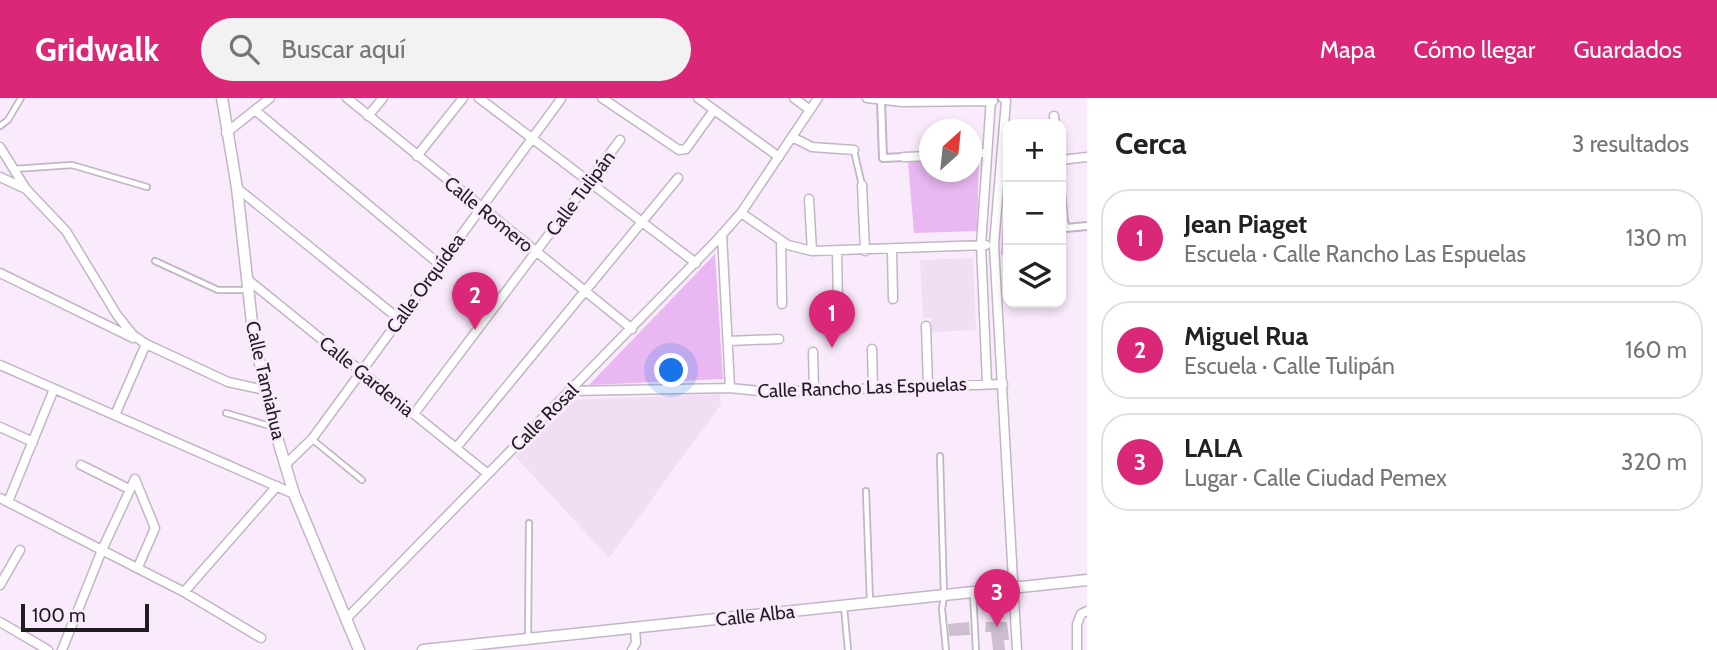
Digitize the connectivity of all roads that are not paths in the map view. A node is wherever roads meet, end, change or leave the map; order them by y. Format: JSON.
{"nodes":[{"id":1,"x":21,"y":98,"type":"edge"},
{"id":2,"x":222,"y":98,"type":"edge"},
{"id":3,"x":270,"y":98,"type":"edge"},
{"id":4,"x":347,"y":98,"type":"edge"},
{"id":5,"x":383,"y":98,"type":"edge"},
{"id":6,"x":463,"y":98,"type":"edge"},
{"id":7,"x":479,"y":98,"type":"edge"},
{"id":8,"x":602,"y":98,"type":"edge"},
{"id":9,"x":698,"y":98,"type":"edge"},
{"id":10,"x":794,"y":98,"type":"edge"},
{"id":11,"x":818,"y":98,"type":"edge"},
{"id":12,"x":867,"y":98,"type":"edge"},
{"id":13,"x":561,"y":99,"type":"edge"},
{"id":14,"x":990,"y":100,"type":"edge"},
{"id":15,"x":1005,"y":100,"type":"edge"},
{"id":16,"x":881,"y":101,"type":"junction"},
{"id":17,"x":714,"y":110,"type":"junction"},
{"id":18,"x":810,"y":110,"type":"junction"},
{"id":19,"x":256,"y":111,"type":"junction"},
{"id":20,"x":368,"y":116,"type":"junction"},
{"id":21,"x":1005,"y":119,"type":"edge"},
{"id":22,"x":0,"y":126,"type":"edge"},
{"id":23,"x":226,"y":133,"type":"junction"},
{"id":24,"x":532,"y":137,"type":"junction"},
{"id":25,"x":792,"y":137,"type":"junction"},
{"id":26,"x":620,"y":140,"type":"dead end"},
{"id":27,"x":0,"y":147,"type":"edge"},
{"id":28,"x":854,"y":150,"type":"joint"},
{"id":29,"x":982,"y":153,"type":"edge"},
{"id":30,"x":986,"y":153,"type":"junction"},
{"id":31,"x":416,"y":156,"type":"junction"},
{"id":32,"x":919,"y":156,"type":"edge"},
{"id":33,"x":779,"y":157,"type":"junction"},
{"id":34,"x":904,"y":157,"type":"joint"},
{"id":35,"x":1087,"y":157,"type":"edge"},
{"id":36,"x":1066,"y":159,"type":"edge"},
{"id":37,"x":13,"y":169,"type":"junction"},
{"id":38,"x":1003,"y":174,"type":"edge"},
{"id":39,"x":0,"y":177,"type":"edge"},
{"id":40,"x":678,"y":178,"type":"dead end"},
{"id":41,"x":590,"y":181,"type":"junction"},
{"id":42,"x":862,"y":185,"type":"joint"},
{"id":43,"x":147,"y":187,"type":"dead end"},
{"id":44,"x":237,"y":188,"type":"junction"},
{"id":45,"x":26,"y":189,"type":"junction"},
{"id":46,"x":809,"y":199,"type":"dead end"},
{"id":47,"x":481,"y":207,"type":"junction"},
{"id":48,"x":741,"y":213,"type":"junction"},
{"id":49,"x":642,"y":221,"type":"junction"},
{"id":50,"x":1087,"y":226,"type":"edge"},
{"id":51,"x":1066,"y":228,"type":"edge"},
{"id":52,"x":722,"y":234,"type":"junction"},
{"id":53,"x":781,"y":241,"type":"junction"},
{"id":54,"x":981,"y":245,"type":"junction"},
{"id":55,"x":994,"y":245,"type":"junction"},
{"id":56,"x":892,"y":249,"type":"junction"},
{"id":57,"x":812,"y":251,"type":"junction"},
{"id":58,"x":865,"y":251,"type":"junction"},
{"id":59,"x":536,"y":252,"type":"junction"},
{"id":60,"x":837,"y":252,"type":"junction"},
{"id":61,"x":155,"y":261,"type":"dead end"},
{"id":62,"x":696,"y":263,"type":"junction"},
{"id":63,"x":439,"y":264,"type":"junction"},
{"id":64,"x":0,"y":273,"type":"edge"},
{"id":65,"x":247,"y":285,"type":"junction"},
{"id":66,"x":585,"y":291,"type":"junction"},
{"id":67,"x":893,"y":299,"type":"dead end"},
{"id":68,"x":838,"y":303,"type":"dead end"},
{"id":69,"x":782,"y":304,"type":"dead end"},
{"id":70,"x":399,"y":319,"type":"junction"},
{"id":71,"x":926,"y":326,"type":"dead end"},
{"id":72,"x":632,"y":329,"type":"junction"},
{"id":73,"x":779,"y":339,"type":"dead end"},
{"id":74,"x":728,"y":341,"type":"junction"},
{"id":75,"x":146,"y":344,"type":"junction"},
{"id":76,"x":872,"y":349,"type":"dead end"},
{"id":77,"x":813,"y":352,"type":"dead end"},
{"id":78,"x":0,"y":365,"type":"edge"},
{"id":79,"x":360,"y":371,"type":"junction"},
{"id":80,"x":987,"y":383,"type":"junction"},
{"id":81,"x":1003,"y":384,"type":"junction"},
{"id":82,"x":928,"y":386,"type":"junction"},
{"id":83,"x":730,"y":388,"type":"junction"},
{"id":84,"x":873,"y":388,"type":"junction"},
{"id":85,"x":54,"y":389,"type":"junction"},
{"id":86,"x":265,"y":390,"type":"junction"},
{"id":87,"x":570,"y":391,"type":"junction"},
{"id":88,"x":814,"y":391,"type":"junction"},
{"id":89,"x":226,"y":413,"type":"dead end"},
{"id":90,"x":414,"y":414,"type":"junction"},
{"id":91,"x":115,"y":415,"type":"junction"},
{"id":92,"x":0,"y":427,"type":"edge"},
{"id":93,"x":274,"y":427,"type":"junction"},
{"id":94,"x":313,"y":439,"type":"junction"},
{"id":95,"x":33,"y":442,"type":"junction"},
{"id":96,"x":456,"y":448,"type":"junction"},
{"id":97,"x":940,"y":456,"type":"dead end"},
{"id":98,"x":286,"y":464,"type":"junction"},
{"id":99,"x":81,"y":466,"type":"dead end"},
{"id":100,"x":488,"y":474,"type":"junction"},
{"id":101,"x":362,"y":480,"type":"dead end"},
{"id":102,"x":277,"y":486,"type":"junction"},
{"id":103,"x":129,"y":489,"type":"junction"},
{"id":104,"x":866,"y":491,"type":"dead end"},
{"id":105,"x":294,"y":494,"type":"junction"},
{"id":106,"x":4,"y":500,"type":"edge"},
{"id":107,"x":529,"y":523,"type":"dead end"},
{"id":108,"x":102,"y":550,"type":"junction"},
{"id":109,"x":20,"y":551,"type":"dead end"},
{"id":110,"x":138,"y":567,"type":"junction"},
{"id":111,"x":1087,"y":580,"type":"edge"},
{"id":112,"x":0,"y":585,"type":"edge"},
{"id":113,"x":1013,"y":588,"type":"junction"},
{"id":114,"x":184,"y":592,"type":"junction"},
{"id":115,"x":973,"y":593,"type":"junction"},
{"id":116,"x":944,"y":596,"type":"junction"},
{"id":117,"x":870,"y":603,"type":"junction"},
{"id":118,"x":844,"y":606,"type":"junction"},
{"id":119,"x":1087,"y":611,"type":"edge"},
{"id":120,"x":346,"y":620,"type":"junction"},
{"id":121,"x":0,"y":622,"type":"edge"},
{"id":122,"x":635,"y":628,"type":"junction"},
{"id":123,"x":261,"y":638,"type":"dead end"},
{"id":124,"x":528,"y":639,"type":"junction"},
{"id":125,"x":636,"y":648,"type":"edge"},
{"id":126,"x":48,"y":650,"type":"edge"},
{"id":127,"x":62,"y":650,"type":"edge"},
{"id":128,"x":359,"y":650,"type":"edge"},
{"id":129,"x":423,"y":650,"type":"edge"},
{"id":130,"x":848,"y":650,"type":"edge"},
{"id":131,"x":946,"y":650,"type":"edge"},
{"id":132,"x":976,"y":650,"type":"edge"},
{"id":133,"x":1017,"y":650,"type":"edge"},
{"id":134,"x":1077,"y":650,"type":"edge"}],
"edges":[{"from":1,"to":22,"type":"lane"},
{"from":2,"to":23,"type":"street","name":"Calle Tamiahua"},
{"from":3,"to":19,"type":"street"},
{"from":4,"to":20,"type":"street","name":"Calle Romero"},
{"from":5,"to":20,"type":"street"},
{"from":6,"to":31,"type":"street"},
{"from":7,"to":24,"type":"street"},
{"from":8,"to":17,"type":"street"},
{"from":9,"to":17,"type":"street"},
{"from":10,"to":18,"type":"street"},
{"from":11,"to":18,"type":"street","name":"Calle Rosal"},
{"from":12,"to":16,"type":"street"},
{"from":13,"to":24,"type":"street","name":"Calle Orquídea"},
{"from":14,"to":15,"type":"street"},
{"from":14,"to":16,"type":"street"},
{"from":14,"to":30,"type":"street"},
{"from":15,"to":21,"type":"street"},
{"from":16,"to":34,"type":"street"},
{"from":17,"to":33,"type":"street"},
{"from":18,"to":25,"type":"street","name":"Calle Rosal"},
{"from":19,"to":23,"type":"street"},
{"from":19,"to":63,"type":"street"},
{"from":20,"to":31,"type":"street","name":"Calle Romero"},
{"from":23,"to":44,"type":"street","name":"Calle Tamiahua"},
{"from":24,"to":41,"type":"street"},
{"from":24,"to":47,"type":"street","name":"Calle Orquídea"},
{"from":25,"to":28,"type":"street"},
{"from":25,"to":33,"type":"street","name":"Calle Rosal"},
{"from":26,"to":41,"type":"street","name":"Calle Tulipán"},
{"from":27,"to":37,"type":"street"},
{"from":28,"to":42,"type":"lane"},
{"from":29,"to":30,"type":"street"},
{"from":30,"to":54,"type":"street"},
{"from":31,"to":47,"type":"street","name":"Calle Romero"},
{"from":32,"to":34,"type":"street"},
{"from":33,"to":48,"type":"street","name":"Calle Rosal"},
{"from":35,"to":36,"type":"street"},
{"from":37,"to":43,"type":"lane"},
{"from":37,"to":45,"type":"street"},
{"from":38,"to":55,"type":"street"},
{"from":39,"to":45,"type":"street"},
{"from":40,"to":49,"type":"street"},
{"from":41,"to":49,"type":"street"},
{"from":41,"to":59,"type":"street","name":"Calle Tulipán"},
{"from":42,"to":58,"type":"street"},
{"from":44,"to":65,"type":"street","name":"Calle Tamiahua"},
{"from":44,"to":70,"type":"street"},
{"from":45,"to":75,"type":"street"},
{"from":46,"to":57,"type":"street"},
{"from":47,"to":59,"type":"street","name":"Calle Romero"},
{"from":47,"to":63,"type":"street","name":"Calle Orquídea"},
{"from":48,"to":52,"type":"street","name":"Calle Rosal"},
{"from":48,"to":53,"type":"street"},
{"from":49,"to":62,"type":"street"},
{"from":49,"to":66,"type":"street"},
{"from":50,"to":51,"type":"street"},
{"from":52,"to":62,"type":"street","name":"Calle Rosal"},
{"from":52,"to":74,"type":"street"},
{"from":53,"to":57,"type":"street"},
{"from":53,"to":69,"type":"street"},
{"from":54,"to":55,"type":"street"},
{"from":54,"to":56,"type":"street"},
{"from":54,"to":80,"type":"street"},
{"from":55,"to":81,"type":"street"},
{"from":56,"to":58,"type":"street"},
{"from":56,"to":67,"type":"street"},
{"from":57,"to":60,"type":"street"},
{"from":58,"to":60,"type":"street"},
{"from":59,"to":66,"type":"street","name":"Calle Romero"},
{"from":59,"to":90,"type":"street","name":"Calle Tulipán"},
{"from":60,"to":68,"type":"street"},
{"from":61,"to":65,"type":"lane"},
{"from":62,"to":72,"type":"street","name":"Calle Rosal"},
{"from":63,"to":70,"type":"street","name":"Calle Orquídea"},
{"from":64,"to":75,"type":"street"},
{"from":65,"to":79,"type":"street","name":"Calle Gardenia"},
{"from":65,"to":86,"type":"street","name":"Calle Tamiahua"},
{"from":66,"to":72,"type":"street","name":"Calle Romero"},
{"from":66,"to":96,"type":"street"},
{"from":70,"to":79,"type":"street","name":"Calle Orquídea"},
{"from":71,"to":82,"type":"street"},
{"from":72,"to":87,"type":"street","name":"Calle Rosal"},
{"from":73,"to":74,"type":"street"},
{"from":74,"to":83,"type":"street"},
{"from":75,"to":86,"type":"street"},
{"from":75,"to":91,"type":"street"},
{"from":76,"to":84,"type":"street"},
{"from":77,"to":88,"type":"street"},
{"from":78,"to":85,"type":"street"},
{"from":79,"to":90,"type":"street","name":"Calle Gardenia"},
{"from":79,"to":94,"type":"street","name":"Calle Orquídea"},
{"from":80,"to":81,"type":"street","name":"Calle Rancho Las Espuelas"},
{"from":80,"to":82,"type":"street","name":"Calle Rancho Las Espuelas"},
{"from":81,"to":113,"type":"street"},
{"from":82,"to":84,"type":"street","name":"Calle Rancho Las Espuelas"},
{"from":83,"to":87,"type":"street","name":"Calle Rancho Las Espuelas"},
{"from":83,"to":88,"type":"street","name":"Calle Rancho Las Espuelas"},
{"from":84,"to":88,"type":"street","name":"Calle Rancho Las Espuelas"},
{"from":85,"to":91,"type":"street"},
{"from":85,"to":95,"type":"street"},
{"from":86,"to":93,"type":"street","name":"Calle Tamiahua"},
{"from":87,"to":100,"type":"street","name":"Calle Rosal"},
{"from":89,"to":93,"type":"lane"},
{"from":90,"to":96,"type":"street","name":"Calle Gardenia"},
{"from":91,"to":102,"type":"street"},
{"from":92,"to":95,"type":"street"},
{"from":93,"to":98,"type":"street","name":"Calle Tamiahua"},
{"from":94,"to":98,"type":"street","name":"Calle Orquídea"},
{"from":94,"to":101,"type":"lane"},
{"from":95,"to":106,"type":"street"},
{"from":96,"to":100,"type":"street","name":"Calle Gardenia"},
{"from":97,"to":116,"type":"lane"},
{"from":98,"to":105,"type":"street","name":"Calle Tamiahua"},
{"from":99,"to":103,"type":"street"},
{"from":100,"to":120,"type":"street","name":"Calle Rosal"},
{"from":102,"to":105,"type":"street"},
{"from":102,"to":114,"type":"street"},
{"from":103,"to":108,"type":"street"},
{"from":103,"to":110,"type":"street"},
{"from":104,"to":117,"type":"lane"},
{"from":105,"to":120,"type":"street","name":"Calle Tamiahua"},
{"from":106,"to":108,"type":"street"},
{"from":107,"to":124,"type":"lane"},
{"from":108,"to":110,"type":"street"},
{"from":108,"to":127,"type":"street"},
{"from":109,"to":112,"type":"street"},
{"from":110,"to":114,"type":"street"},
{"from":111,"to":113,"type":"street","name":"Calle Alba"},
{"from":113,"to":115,"type":"street","name":"Calle Alba"},
{"from":113,"to":133,"type":"street"},
{"from":114,"to":123,"type":"street"},
{"from":115,"to":116,"type":"street","name":"Calle Alba"},
{"from":115,"to":132,"type":"lane"},
{"from":116,"to":117,"type":"street","name":"Calle Alba"},
{"from":116,"to":131,"type":"lane"},
{"from":117,"to":118,"type":"street","name":"Calle Alba"},
{"from":118,"to":122,"type":"street","name":"Calle Alba"},
{"from":118,"to":130,"type":"lane"},
{"from":119,"to":134,"type":"street"},
{"from":120,"to":128,"type":"street","name":"Calle Tamiahua"},
{"from":121,"to":126,"type":"street"},
{"from":122,"to":124,"type":"street","name":"Calle Alba"},
{"from":122,"to":125,"type":"street"},
{"from":124,"to":129,"type":"street","name":"Calle Alba"}]}
